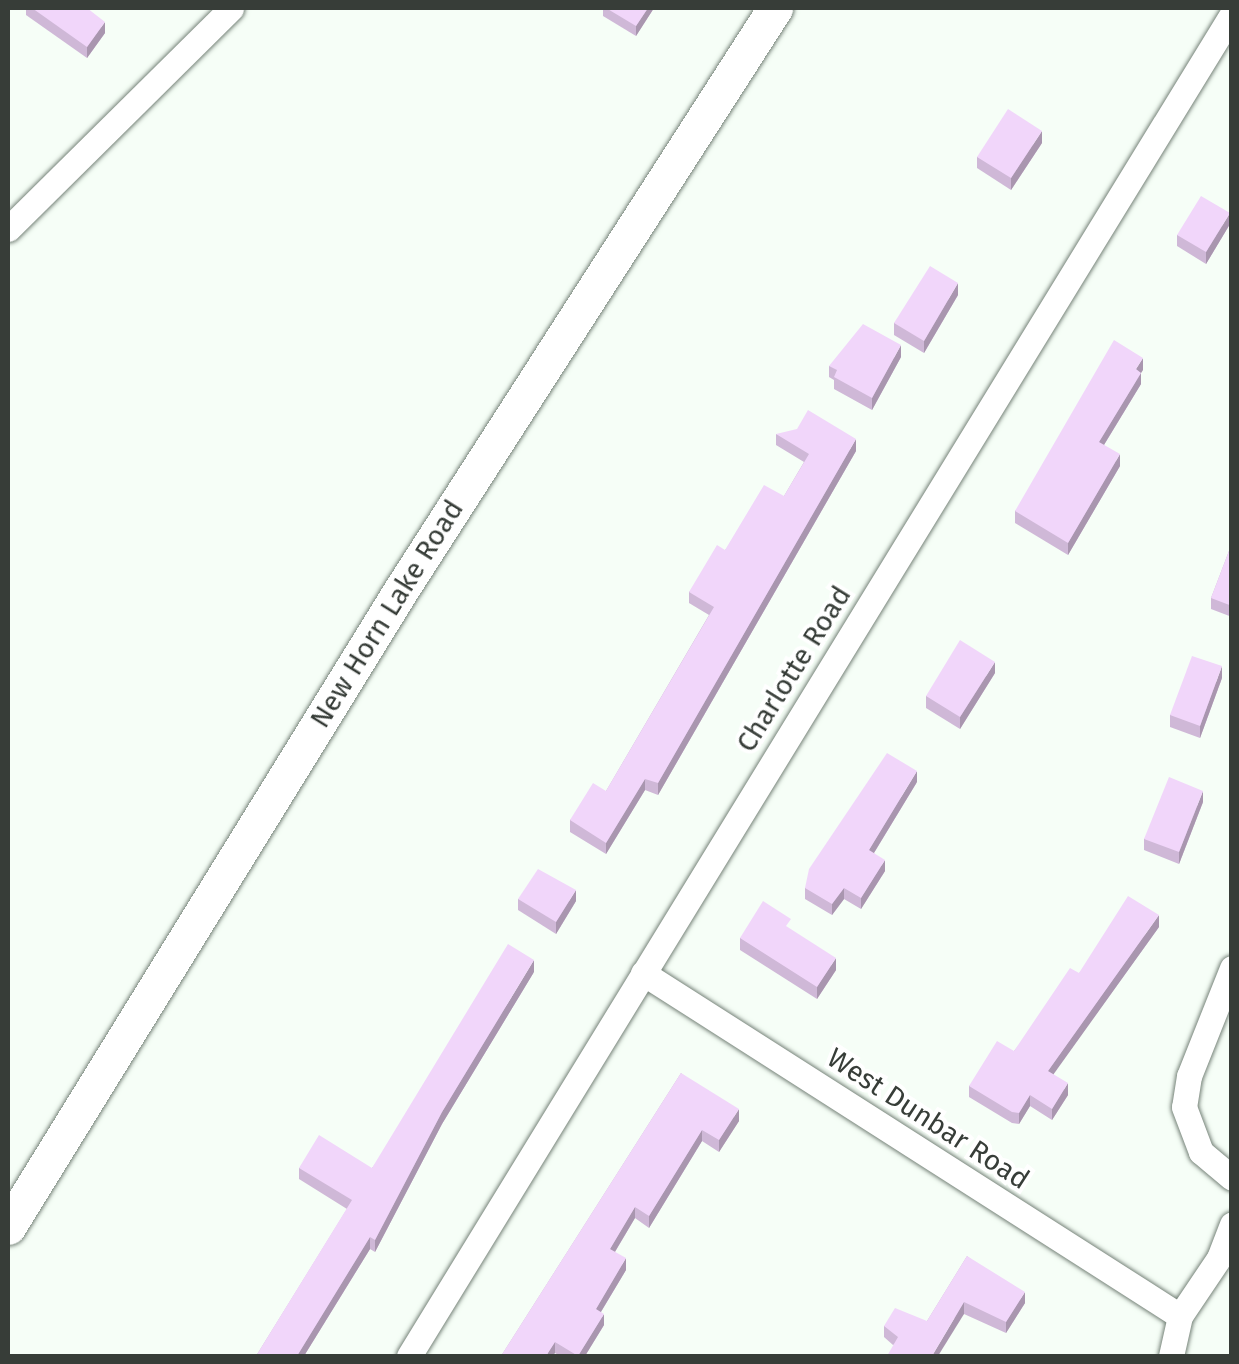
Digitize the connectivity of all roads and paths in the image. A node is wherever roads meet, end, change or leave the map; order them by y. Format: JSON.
{"nodes":[{"id":1,"x":231,"y":8,"type":"edge"},
{"id":2,"x":775,"y":8,"type":"edge"},
{"id":3,"x":1232,"y":14,"type":"edge"},
{"id":4,"x":8,"y":229,"type":"edge"},
{"id":5,"x":1232,"y":968,"type":"edge"},
{"id":6,"x":643,"y":974,"type":"junction"},
{"id":7,"x":1232,"y":1178,"type":"edge"},
{"id":8,"x":1232,"y":1224,"type":"edge"},
{"id":9,"x":8,"y":1227,"type":"edge"},
{"id":10,"x":1180,"y":1316,"type":"junction"},
{"id":11,"x":409,"y":1356,"type":"edge"},
{"id":12,"x":1170,"y":1356,"type":"edge"}],
"edges":[{"from":1,"to":4,"type":"street"},
{"from":2,"to":9,"type":"main road","name":"New Horn Lake Road"},
{"from":3,"to":6,"type":"street","name":"Charlotte Road"},
{"from":5,"to":7,"type":"street"},
{"from":6,"to":10,"type":"street","name":"West Dunbar Road"},
{"from":6,"to":11,"type":"street","name":"Charlotte Road"},
{"from":8,"to":10,"type":"street"},
{"from":10,"to":12,"type":"street"}]}
